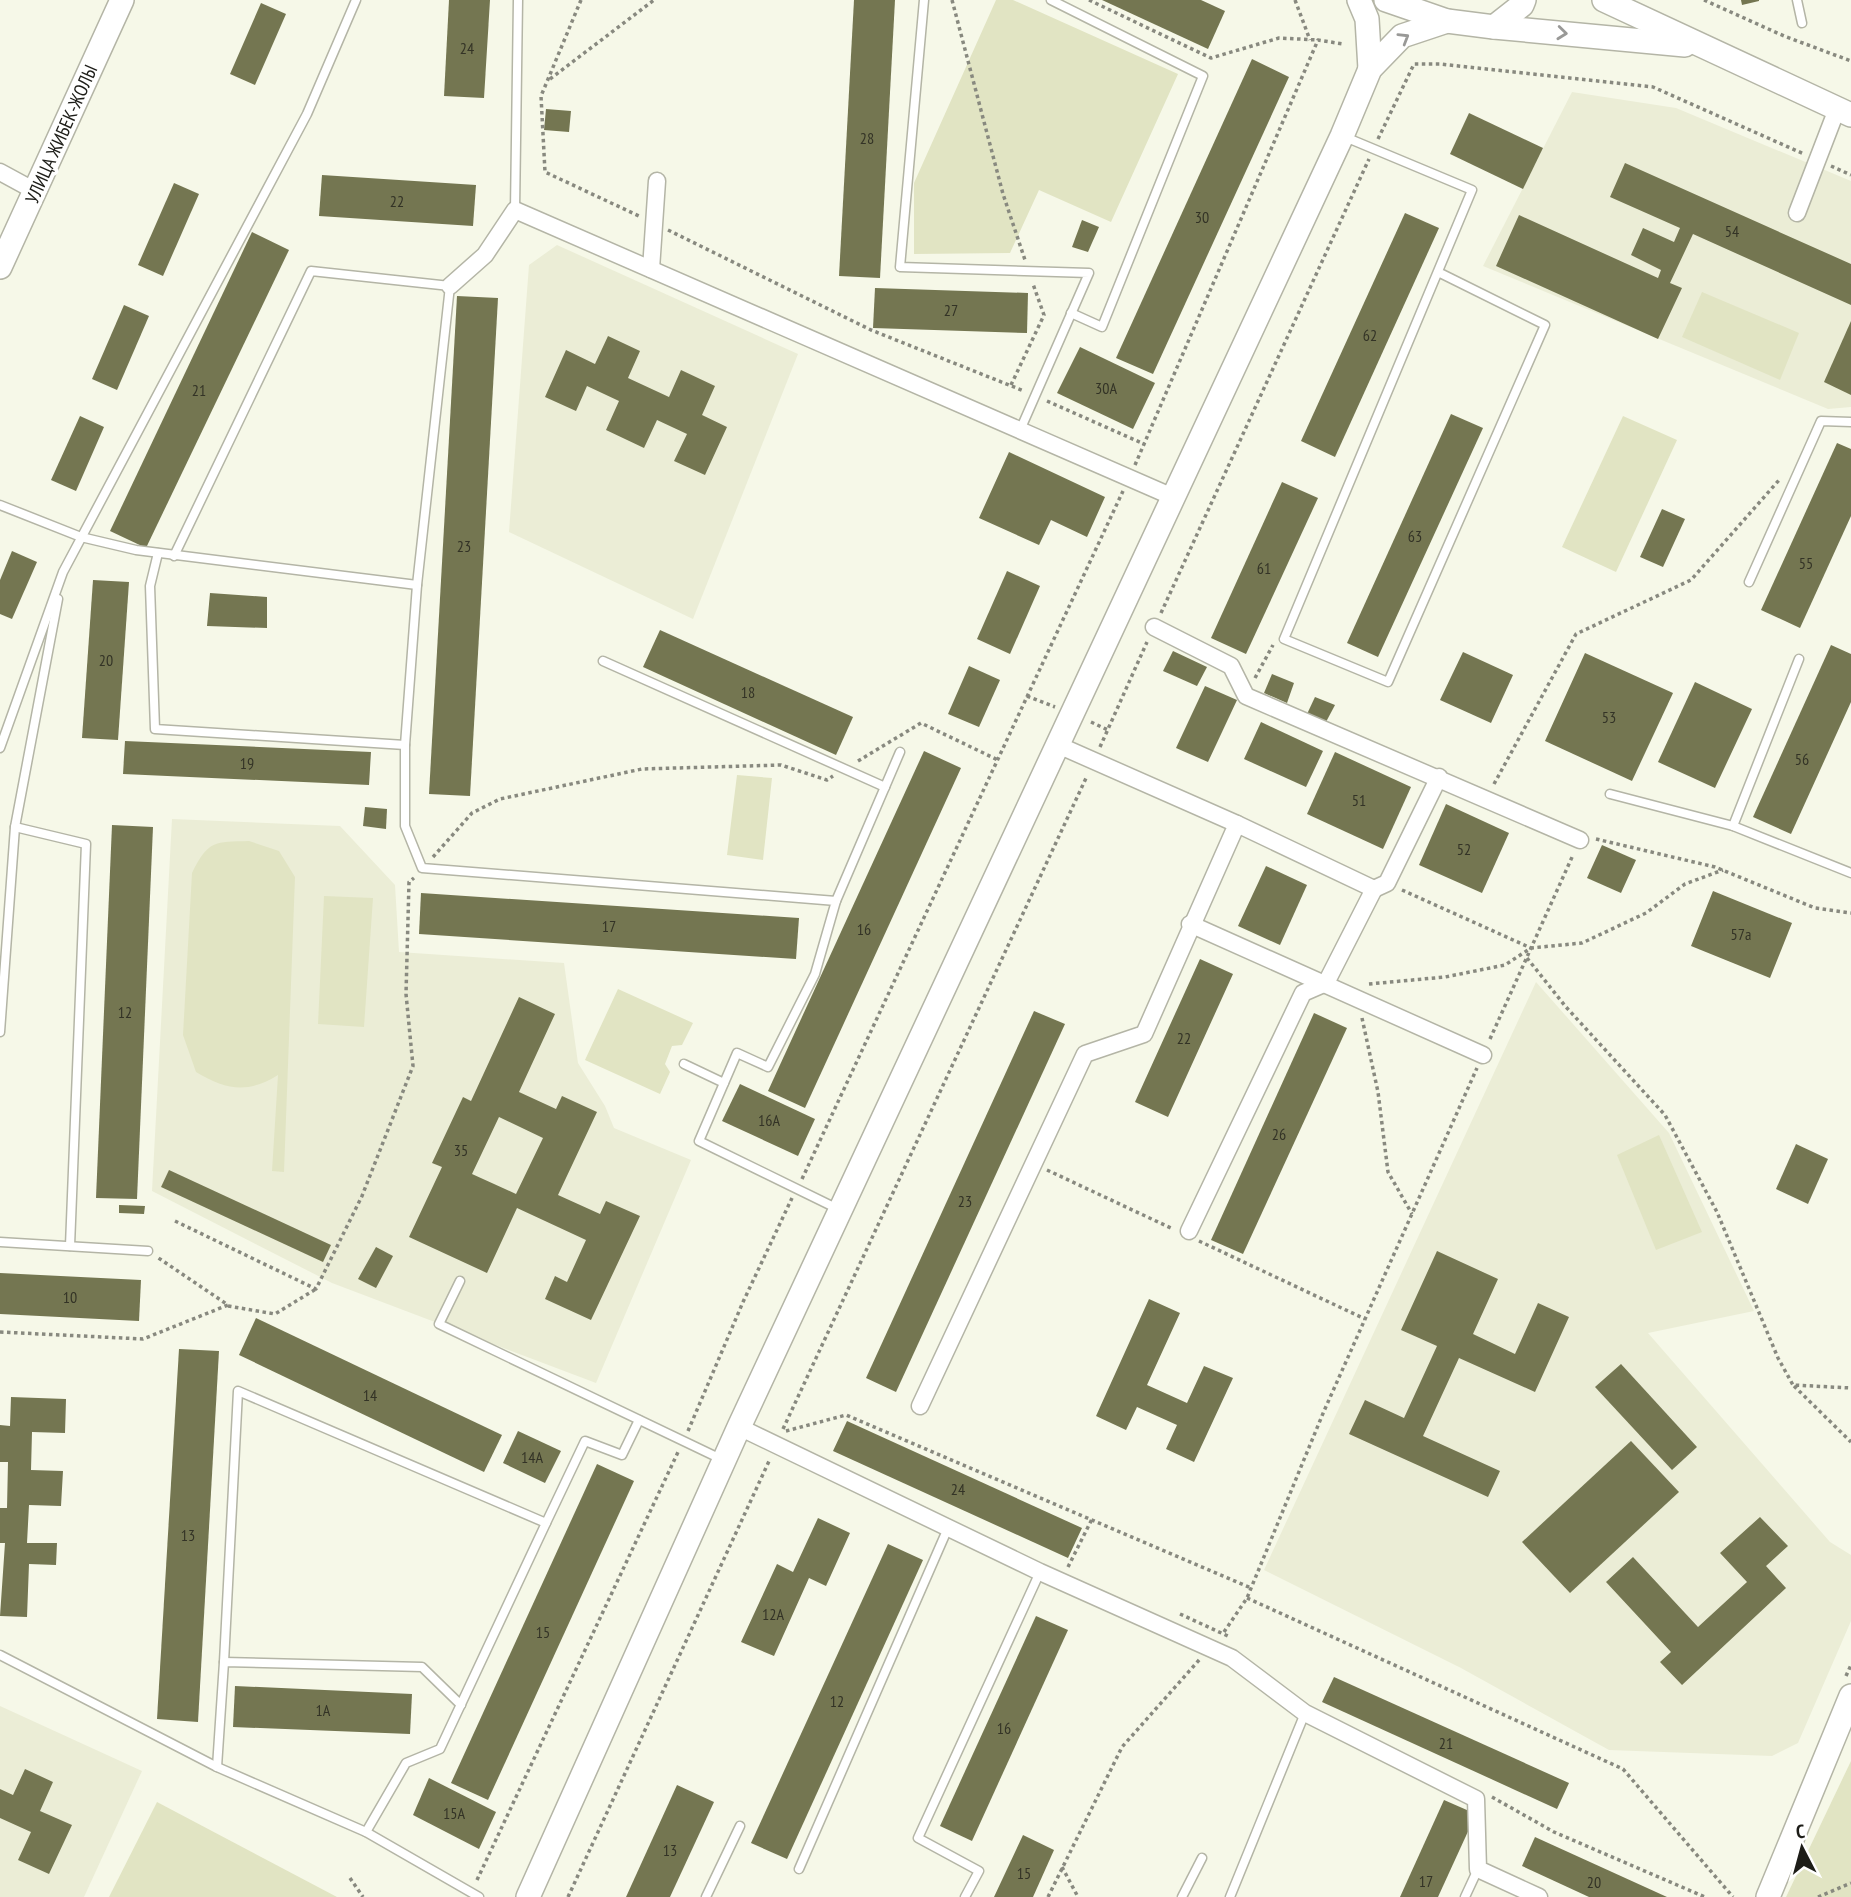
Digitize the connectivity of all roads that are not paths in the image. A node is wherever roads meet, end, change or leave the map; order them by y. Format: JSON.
{"nodes":[{"id":1,"x":122,"y":0,"type":"edge"},
{"id":2,"x":356,"y":0,"type":"edge"},
{"id":3,"x":517,"y":0,"type":"edge"},
{"id":4,"x":924,"y":0,"type":"edge"},
{"id":5,"x":1051,"y":0,"type":"edge"},
{"id":6,"x":1359,"y":0,"type":"edge"},
{"id":7,"x":1386,"y":0,"type":"edge"},
{"id":8,"x":1524,"y":0,"type":"edge"},
{"id":9,"x":1604,"y":0,"type":"edge"},
{"id":10,"x":1797,"y":0,"type":"edge"},
{"id":11,"x":1447,"y":21,"type":"junction"},
{"id":12,"x":1802,"y":23,"type":"dead end"},
{"id":13,"x":1494,"y":27,"type":"junction"},
{"id":14,"x":1698,"y":47,"type":"junction"},
{"id":15,"x":1370,"y":69,"type":"junction"},
{"id":16,"x":1844,"y":112,"type":"edge"},
{"id":17,"x":1342,"y":136,"type":"junction"},
{"id":18,"x":0,"y":172,"type":"edge"},
{"id":19,"x":657,"y":181,"type":"dead end"},
{"id":20,"x":35,"y":191,"type":"junction"},
{"id":21,"x":515,"y":210,"type":"junction"},
{"id":22,"x":1797,"y":213,"type":"dead end"},
{"id":23,"x":0,"y":267,"type":"edge"},
{"id":24,"x":651,"y":269,"type":"junction"},
{"id":25,"x":1438,"y":272,"type":"junction"},
{"id":26,"x":450,"y":286,"type":"junction"},
{"id":27,"x":1071,"y":313,"type":"junction"},
{"id":28,"x":1851,"y":422,"type":"edge"},
{"id":29,"x":1021,"y":428,"type":"junction"},
{"id":30,"x":1173,"y":497,"type":"junction"},
{"id":31,"x":0,"y":505,"type":"edge"},
{"id":32,"x":81,"y":537,"type":"junction"},
{"id":33,"x":158,"y":554,"type":"junction"},
{"id":34,"x":174,"y":556,"type":"junction"},
{"id":35,"x":63,"y":572,"type":"junction"},
{"id":36,"x":1749,"y":582,"type":"dead end"},
{"id":37,"x":417,"y":585,"type":"junction"},
{"id":38,"x":1154,"y":627,"type":"road end"},
{"id":39,"x":1799,"y":659,"type":"dead end"},
{"id":40,"x":603,"y":661,"type":"dead end"},
{"id":41,"x":405,"y":745,"type":"junction"},
{"id":42,"x":1058,"y":745,"type":"junction"},
{"id":43,"x":0,"y":748,"type":"edge"},
{"id":44,"x":900,"y":752,"type":"dead end"},
{"id":45,"x":1439,"y":777,"type":"junction"},
{"id":46,"x":885,"y":787,"type":"junction"},
{"id":47,"x":1609,"y":794,"type":"dead end"},
{"id":48,"x":1237,"y":824,"type":"junction"},
{"id":49,"x":1732,"y":826,"type":"junction"},
{"id":50,"x":15,"y":827,"type":"junction"},
{"id":51,"x":1580,"y":840,"type":"road end"},
{"id":52,"x":1851,"y":873,"type":"edge"},
{"id":53,"x":1380,"y":886,"type":"junction"},
{"id":54,"x":836,"y":901,"type":"junction"},
{"id":55,"x":1190,"y":924,"type":"junction"},
{"id":56,"x":1326,"y":983,"type":"junction"},
{"id":57,"x":0,"y":1032,"type":"edge"},
{"id":58,"x":1483,"y":1055,"type":"road end"},
{"id":59,"x":684,"y":1064,"type":"dead end"},
{"id":60,"x":724,"y":1083,"type":"junction"},
{"id":61,"x":841,"y":1210,"type":"junction"},
{"id":62,"x":1189,"y":1231,"type":"dead end"},
{"id":63,"x":0,"y":1242,"type":"edge"},
{"id":64,"x":70,"y":1246,"type":"junction"},
{"id":65,"x":148,"y":1251,"type":"road end"},
{"id":66,"x":460,"y":1281,"type":"dead end"},
{"id":67,"x":920,"y":1406,"type":"dead end"},
{"id":68,"x":639,"y":1420,"type":"junction"},
{"id":69,"x":739,"y":1427,"type":"junction"},
{"id":70,"x":724,"y":1460,"type":"junction"},
{"id":71,"x":546,"y":1523,"type":"junction"},
{"id":72,"x":948,"y":1528,"type":"junction"},
{"id":73,"x":1040,"y":1572,"type":"junction"},
{"id":74,"x":0,"y":1655,"type":"edge"},
{"id":75,"x":224,"y":1662,"type":"junction"},
{"id":76,"x":1851,"y":1696,"type":"edge"},
{"id":77,"x":461,"y":1705,"type":"junction"},
{"id":78,"x":1305,"y":1713,"type":"junction"},
{"id":79,"x":217,"y":1767,"type":"junction"},
{"id":80,"x":740,"y":1826,"type":"dead end"},
{"id":81,"x":366,"y":1832,"type":"junction"},
{"id":82,"x":1202,"y":1858,"type":"dead end"},
{"id":83,"x":799,"y":1869,"type":"dead end"},
{"id":84,"x":1478,"y":1869,"type":"junction"},
{"id":85,"x":475,"y":1895,"type":"edge"},
{"id":86,"x":528,"y":1897,"type":"edge"},
{"id":87,"x":706,"y":1897,"type":"edge"},
{"id":88,"x":965,"y":1897,"type":"edge"},
{"id":89,"x":1182,"y":1897,"type":"edge"},
{"id":90,"x":1230,"y":1897,"type":"edge"},
{"id":91,"x":1465,"y":1897,"type":"edge"},
{"id":92,"x":1539,"y":1897,"type":"edge"},
{"id":93,"x":1768,"y":1897,"type":"edge"}],
"edges":[{"from":1,"to":20,"type":"street","name":"УЛИЦА ЖИБЕК-ЖОЛЫ"},
{"from":2,"to":32,"type":"lane"},
{"from":3,"to":21,"type":"lane"},
{"from":4,"to":27,"type":"lane"},
{"from":5,"to":27,"type":"lane"},
{"from":6,"to":15,"type":"street"},
{"from":7,"to":11,"type":"street"},
{"from":8,"to":13,"type":"street"},
{"from":9,"to":14,"type":"street"},
{"from":10,"to":12,"type":"lane"},
{"from":11,"to":13,"type":"street"},
{"from":15,"to":11,"type":"street","one_way":true},
{"from":13,"to":14,"type":"street","one_way":true},
{"from":14,"to":16,"type":"street"},
{"from":15,"to":17,"type":"street"},
{"from":16,"to":22,"type":"street"},
{"from":17,"to":25,"type":"lane"},
{"from":17,"to":30,"type":"street"},
{"from":18,"to":20,"type":"street"},
{"from":19,"to":24,"type":"street"},
{"from":20,"to":23,"type":"street","name":"УЛИЦА ЖИБЕК-ЖОЛЫ"},
{"from":21,"to":24,"type":"street"},
{"from":21,"to":26,"type":"street"},
{"from":24,"to":29,"type":"street"},
{"from":25,"to":25,"type":"lane"},
{"from":26,"to":34,"type":"lane"},
{"from":26,"to":37,"type":"lane"},
{"from":27,"to":29,"type":"lane"},
{"from":28,"to":36,"type":"lane"},
{"from":29,"to":30,"type":"street"},
{"from":30,"to":42,"type":"street"},
{"from":31,"to":32,"type":"lane"},
{"from":32,"to":33,"type":"lane"},
{"from":32,"to":35,"type":"lane"},
{"from":33,"to":34,"type":"lane"},
{"from":33,"to":41,"type":"lane"},
{"from":34,"to":37,"type":"lane"},
{"from":35,"to":43,"type":"lane"},
{"from":35,"to":50,"type":"lane"},
{"from":37,"to":41,"type":"lane"},
{"from":38,"to":45,"type":"street"},
{"from":39,"to":49,"type":"lane"},
{"from":40,"to":46,"type":"lane"},
{"from":41,"to":54,"type":"lane"},
{"from":42,"to":48,"type":"street"},
{"from":42,"to":61,"type":"street"},
{"from":44,"to":46,"type":"lane"},
{"from":45,"to":51,"type":"street"},
{"from":45,"to":53,"type":"street"},
{"from":46,"to":54,"type":"lane"},
{"from":47,"to":49,"type":"lane"},
{"from":48,"to":53,"type":"street"},
{"from":48,"to":55,"type":"street"},
{"from":49,"to":52,"type":"lane"},
{"from":50,"to":57,"type":"lane"},
{"from":50,"to":64,"type":"lane"},
{"from":53,"to":56,"type":"street"},
{"from":54,"to":60,"type":"lane"},
{"from":55,"to":56,"type":"street"},
{"from":55,"to":67,"type":"street"},
{"from":56,"to":58,"type":"street"},
{"from":56,"to":62,"type":"street"},
{"from":59,"to":60,"type":"lane"},
{"from":60,"to":61,"type":"lane"},
{"from":61,"to":69,"type":"street"},
{"from":63,"to":64,"type":"lane"},
{"from":64,"to":65,"type":"lane"},
{"from":66,"to":68,"type":"lane"},
{"from":68,"to":70,"type":"lane"},
{"from":68,"to":71,"type":"lane"},
{"from":69,"to":70,"type":"street"},
{"from":69,"to":72,"type":"street"},
{"from":70,"to":86,"type":"street"},
{"from":71,"to":75,"type":"lane"},
{"from":71,"to":77,"type":"lane"},
{"from":72,"to":73,"type":"street"},
{"from":72,"to":83,"type":"lane"},
{"from":73,"to":78,"type":"street"},
{"from":73,"to":88,"type":"lane"},
{"from":74,"to":79,"type":"lane"},
{"from":75,"to":77,"type":"lane"},
{"from":75,"to":79,"type":"lane"},
{"from":76,"to":93,"type":"street"},
{"from":77,"to":81,"type":"lane"},
{"from":78,"to":84,"type":"street"},
{"from":78,"to":90,"type":"lane"},
{"from":79,"to":81,"type":"lane"},
{"from":80,"to":87,"type":"lane"},
{"from":81,"to":85,"type":"lane"},
{"from":82,"to":89,"type":"lane"},
{"from":84,"to":91,"type":"lane"},
{"from":84,"to":92,"type":"street"}]}
